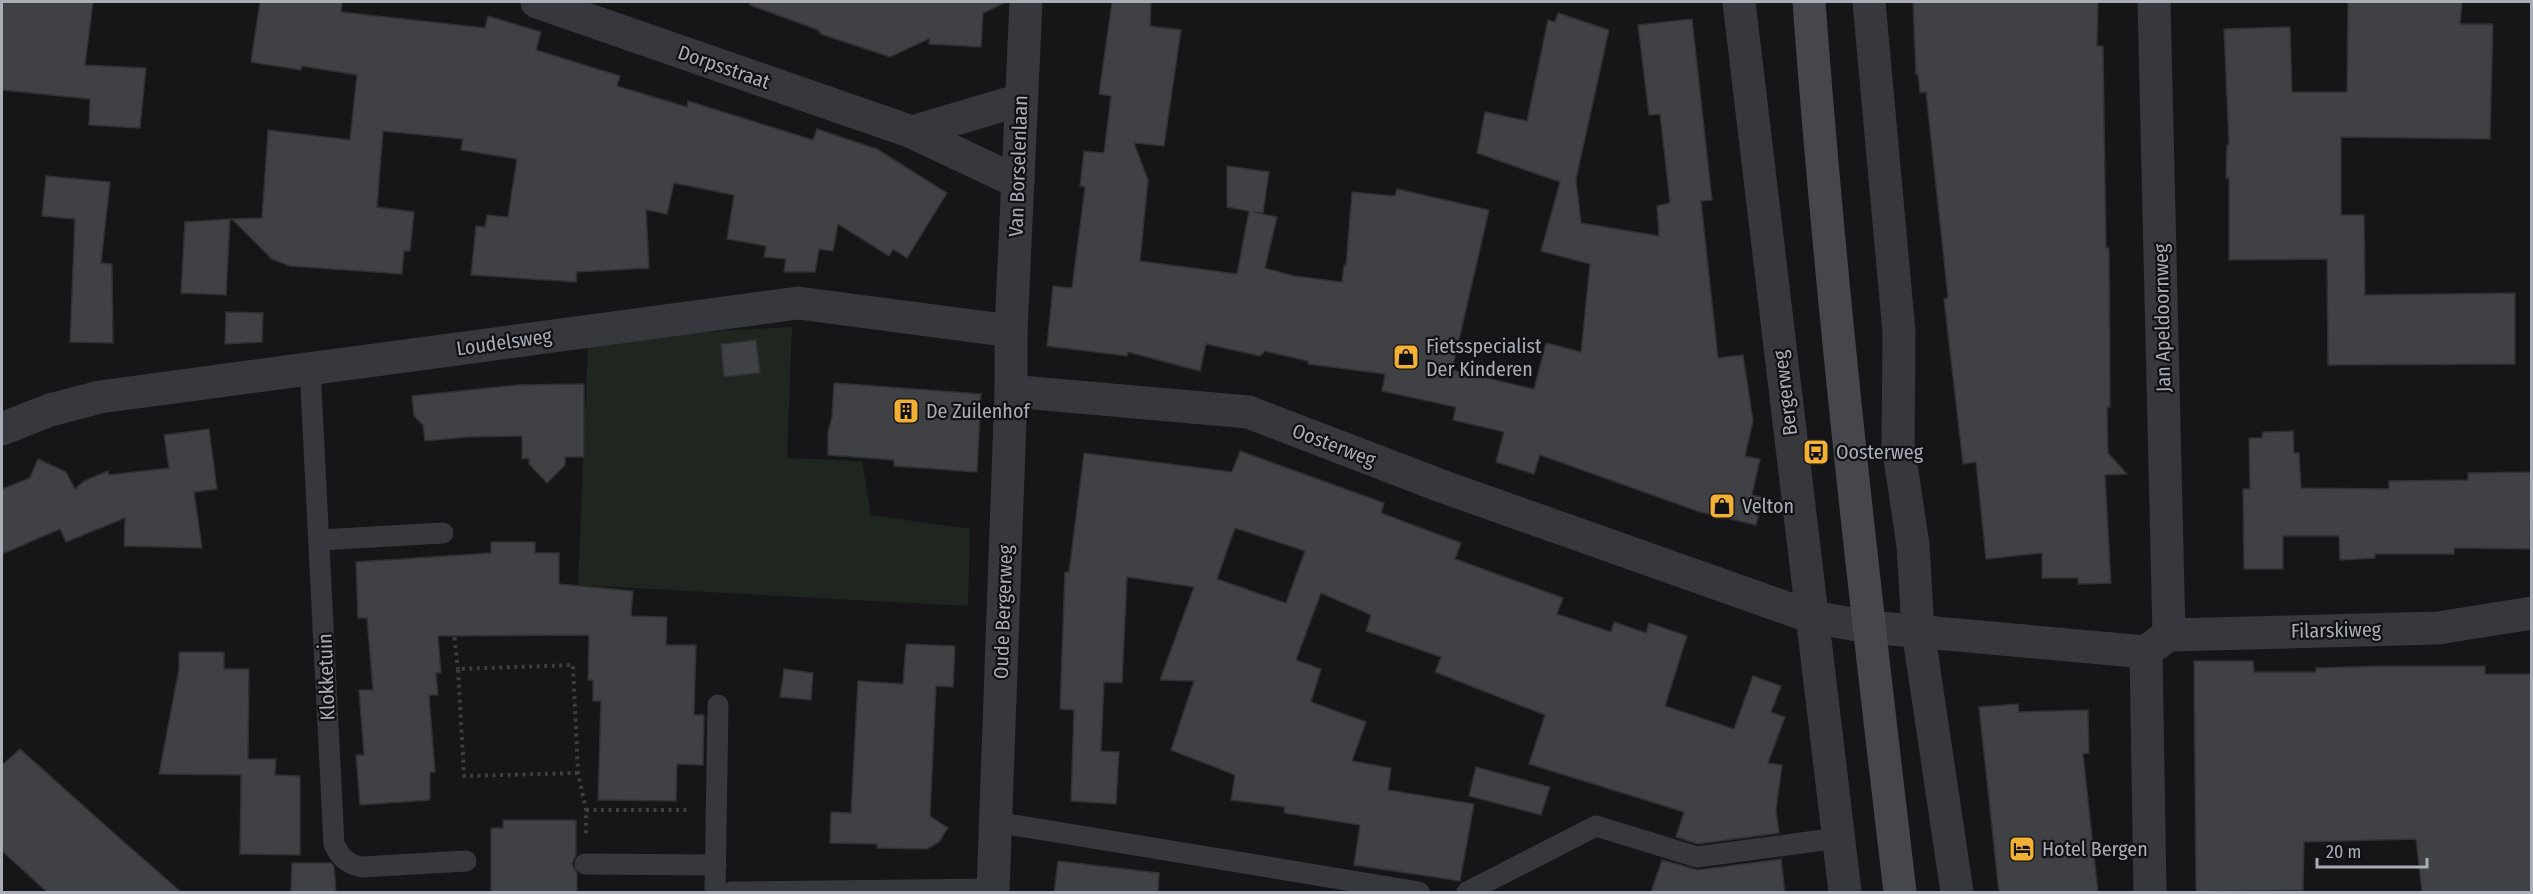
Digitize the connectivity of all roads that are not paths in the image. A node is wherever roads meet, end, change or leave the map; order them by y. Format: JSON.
{"nodes":[{"id":1,"x":537,"y":2,"type":"edge"},
{"id":2,"x":1026,"y":2,"type":"edge"},
{"id":3,"x":1739,"y":2,"type":"edge"},
{"id":4,"x":1809,"y":2,"type":"edge"},
{"id":5,"x":1869,"y":2,"type":"edge"},
{"id":6,"x":2154,"y":2,"type":"edge"},
{"id":7,"x":1020,"y":100,"type":"junction"},
{"id":8,"x":912,"y":132,"type":"junction"},
{"id":9,"x":1018,"y":182,"type":"junction"},
{"id":10,"x":1011,"y":331,"type":"junction"},
{"id":11,"x":310,"y":368,"type":"junction"},
{"id":12,"x":1011,"y":391,"type":"junction"},
{"id":13,"x":2,"y":429,"type":"edge"},
{"id":14,"x":443,"y":532,"type":"road end"},
{"id":15,"x":320,"y":540,"type":"junction"},
{"id":16,"x":2532,"y":613,"type":"edge"},
{"id":17,"x":1812,"y":617,"type":"junction"},
{"id":18,"x":1869,"y":627,"type":"junction"},
{"id":19,"x":1918,"y":630,"type":"junction"},
{"id":20,"x":2158,"y":643,"type":"junction"},
{"id":21,"x":718,"y":705,"type":"dead end"},
{"id":22,"x":995,"y":822,"type":"junction"},
{"id":23,"x":1838,"y":838,"type":"junction"},
{"id":24,"x":466,"y":861,"type":"dead end"},
{"id":25,"x":585,"y":864,"type":"road end"},
{"id":26,"x":716,"y":865,"type":"junction"},
{"id":27,"x":993,"y":891,"type":"edge"},
{"id":28,"x":715,"y":892,"type":"edge"},
{"id":29,"x":732,"y":892,"type":"edge"},
{"id":30,"x":1419,"y":892,"type":"edge"},
{"id":31,"x":1467,"y":892,"type":"edge"},
{"id":32,"x":1845,"y":892,"type":"edge"},
{"id":33,"x":1900,"y":892,"type":"edge"},
{"id":34,"x":1957,"y":892,"type":"edge"},
{"id":35,"x":2150,"y":892,"type":"edge"}],
"edges":[{"from":1,"to":8,"type":"street","name":"Dorpsstraat"},
{"from":2,"to":7,"type":"street","name":"Van Borselenlaan"},
{"from":3,"to":17,"type":"street","name":"Bergerweg"},
{"from":4,"to":18,"type":"main road"},
{"from":5,"to":19,"type":"street"},
{"from":6,"to":20,"type":"street","name":"Jan Apeldoornweg"},
{"from":7,"to":8,"type":"street"},
{"from":7,"to":9,"type":"street","name":"Van Borselenlaan"},
{"from":8,"to":9,"type":"street","name":"Dorpsstraat"},
{"from":9,"to":10,"type":"street","name":"Van Borselenlaan"},
{"from":10,"to":11,"type":"street","name":"Loudelsweg"},
{"from":10,"to":12,"type":"street","name":"Oude Bergerweg"},
{"from":11,"to":13,"type":"street","name":"Loudelsweg"},
{"from":11,"to":15,"type":"lane","name":"Klokketuin"},
{"from":12,"to":17,"type":"street","name":"Oosterweg"},
{"from":12,"to":22,"type":"street","name":"Oude Bergerweg"},
{"from":14,"to":15,"type":"lane"},
{"from":15,"to":24,"type":"lane","name":"Klokketuin"},
{"from":16,"to":20,"type":"street","name":"Filarskiweg"},
{"from":17,"to":18,"type":"street","name":"Oosterweg"},
{"from":17,"to":23,"type":"street","name":"Bergerweg"},
{"from":18,"to":19,"type":"street","name":"Oosterweg"},
{"from":18,"to":33,"type":"main road"},
{"from":19,"to":20,"type":"street","name":"Oosterweg"},
{"from":19,"to":34,"type":"street"},
{"from":20,"to":35,"type":"street"},
{"from":21,"to":26,"type":"lane"},
{"from":22,"to":27,"type":"street","name":"Oude Bergerweg"},
{"from":22,"to":30,"type":"lane"},
{"from":23,"to":31,"type":"lane"},
{"from":23,"to":32,"type":"street","name":"Bergerweg"},
{"from":25,"to":26,"type":"lane"},
{"from":26,"to":28,"type":"lane"},
{"from":27,"to":29,"type":"lane"}]}
